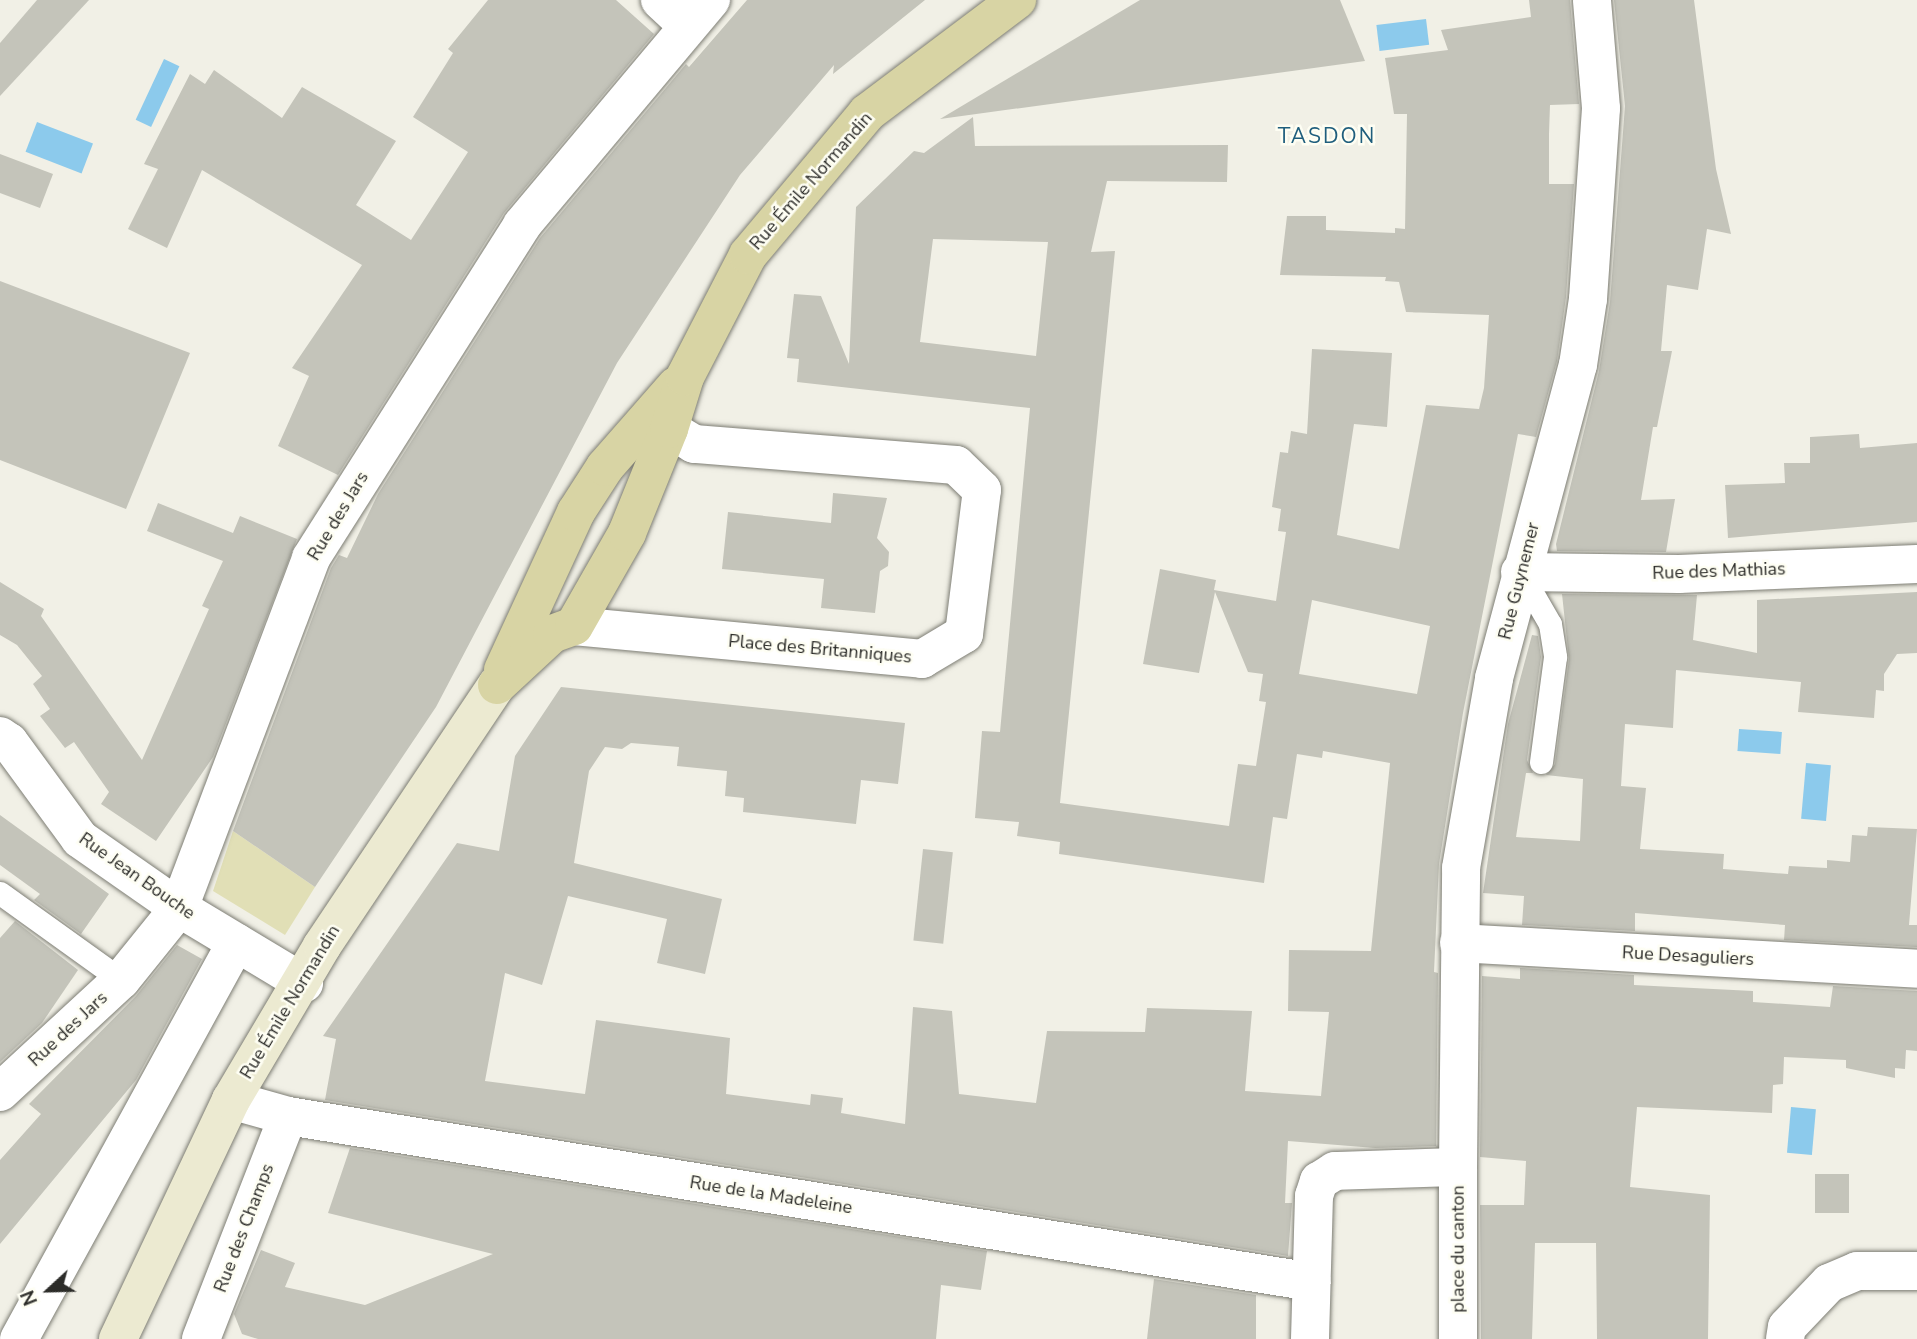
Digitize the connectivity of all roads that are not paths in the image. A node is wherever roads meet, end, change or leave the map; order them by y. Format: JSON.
{"nodes":[{"id":1,"x":660,"y":0,"type":"edge"},
{"id":2,"x":1017,"y":0,"type":"edge"},
{"id":3,"x":1592,"y":0,"type":"edge"},
{"id":4,"x":699,"y":13,"type":"edge"},
{"id":5,"x":685,"y":377,"type":"junction"},
{"id":6,"x":669,"y":429,"type":"junction"},
{"id":7,"x":1917,"y":564,"type":"edge"},
{"id":8,"x":1520,"y":572,"type":"junction"},
{"id":9,"x":574,"y":626,"type":"junction"},
{"id":10,"x":496,"y":685,"type":"junction"},
{"id":11,"x":0,"y":736,"type":"edge"},
{"id":12,"x":1541,"y":762,"type":"dead end"},
{"id":13,"x":0,"y":893,"type":"edge"},
{"id":14,"x":179,"y":908,"type":"junction"},
{"id":15,"x":236,"y":943,"type":"junction"},
{"id":16,"x":1459,"y":943,"type":"junction"},
{"id":17,"x":1917,"y":969,"type":"edge"},
{"id":18,"x":121,"y":980,"type":"junction"},
{"id":19,"x":304,"y":983,"type":"junction"},
{"id":20,"x":0,"y":1091,"type":"edge"},
{"id":21,"x":231,"y":1100,"type":"junction"},
{"id":22,"x":288,"y":1116,"type":"junction"},
{"id":23,"x":1458,"y":1167,"type":"junction"},
{"id":24,"x":1917,"y":1271,"type":"edge"},
{"id":25,"x":1312,"y":1282,"type":"junction"},
{"id":26,"x":19,"y":1339,"type":"edge"},
{"id":27,"x":118,"y":1339,"type":"edge"},
{"id":28,"x":201,"y":1339,"type":"edge"},
{"id":29,"x":1310,"y":1339,"type":"edge"},
{"id":30,"x":1458,"y":1339,"type":"edge"},
{"id":31,"x":1785,"y":1339,"type":"edge"}],
"edges":[{"from":1,"to":4,"type":"street"},
{"from":2,"to":5,"type":"main road","name":"Rue Émile Normandin"},
{"from":3,"to":8,"type":"street","name":"Rue Guynemer"},
{"from":4,"to":14,"type":"street","name":"Rue des Jars"},
{"from":5,"to":6,"type":"main road","name":"Rue Émile Normandin"},
{"from":5,"to":10,"type":"main road","name":"Rue Émile Normandin"},
{"from":6,"to":9,"type":"main road","name":"Rue Émile Normandin"},
{"from":6,"to":9,"type":"street","name":"Place des Britanniques"},
{"from":7,"to":8,"type":"street","name":"Rue des Mathias"},
{"from":8,"to":12,"type":"lane"},
{"from":8,"to":16,"type":"street","name":"Rue Guynemer"},
{"from":9,"to":10,"type":"main road","name":"Rue Émile Normandin"},
{"from":10,"to":19,"type":"main road","name":"Rue Émile Normandin"},
{"from":11,"to":14,"type":"street","name":"Rue Jean Bouche"},
{"from":13,"to":18,"type":"lane"},
{"from":14,"to":15,"type":"street","name":"Rue Jean Bouche"},
{"from":14,"to":18,"type":"street","name":"Rue des Jars"},
{"from":15,"to":19,"type":"street","name":"Rue Jean Bouche"},
{"from":15,"to":26,"type":"street"},
{"from":16,"to":17,"type":"street","name":"Rue Desaguliers"},
{"from":16,"to":23,"type":"street","name":"Rue Guynemer"},
{"from":18,"to":20,"type":"street","name":"Rue des Jars"},
{"from":19,"to":21,"type":"main road","name":"Rue Émile Normandin"},
{"from":21,"to":22,"type":"street","name":"Rue de la Madeleine"},
{"from":21,"to":27,"type":"main road","name":"Rue Émile Normandin"},
{"from":22,"to":25,"type":"street","name":"Rue de la Madeleine"},
{"from":22,"to":28,"type":"street","name":"Rue des Champs"},
{"from":23,"to":25,"type":"street","name":"place du canton"},
{"from":23,"to":30,"type":"street","name":"place du canton"},
{"from":24,"to":31,"type":"street"},
{"from":25,"to":29,"type":"street","name":"place du canton"}]}
